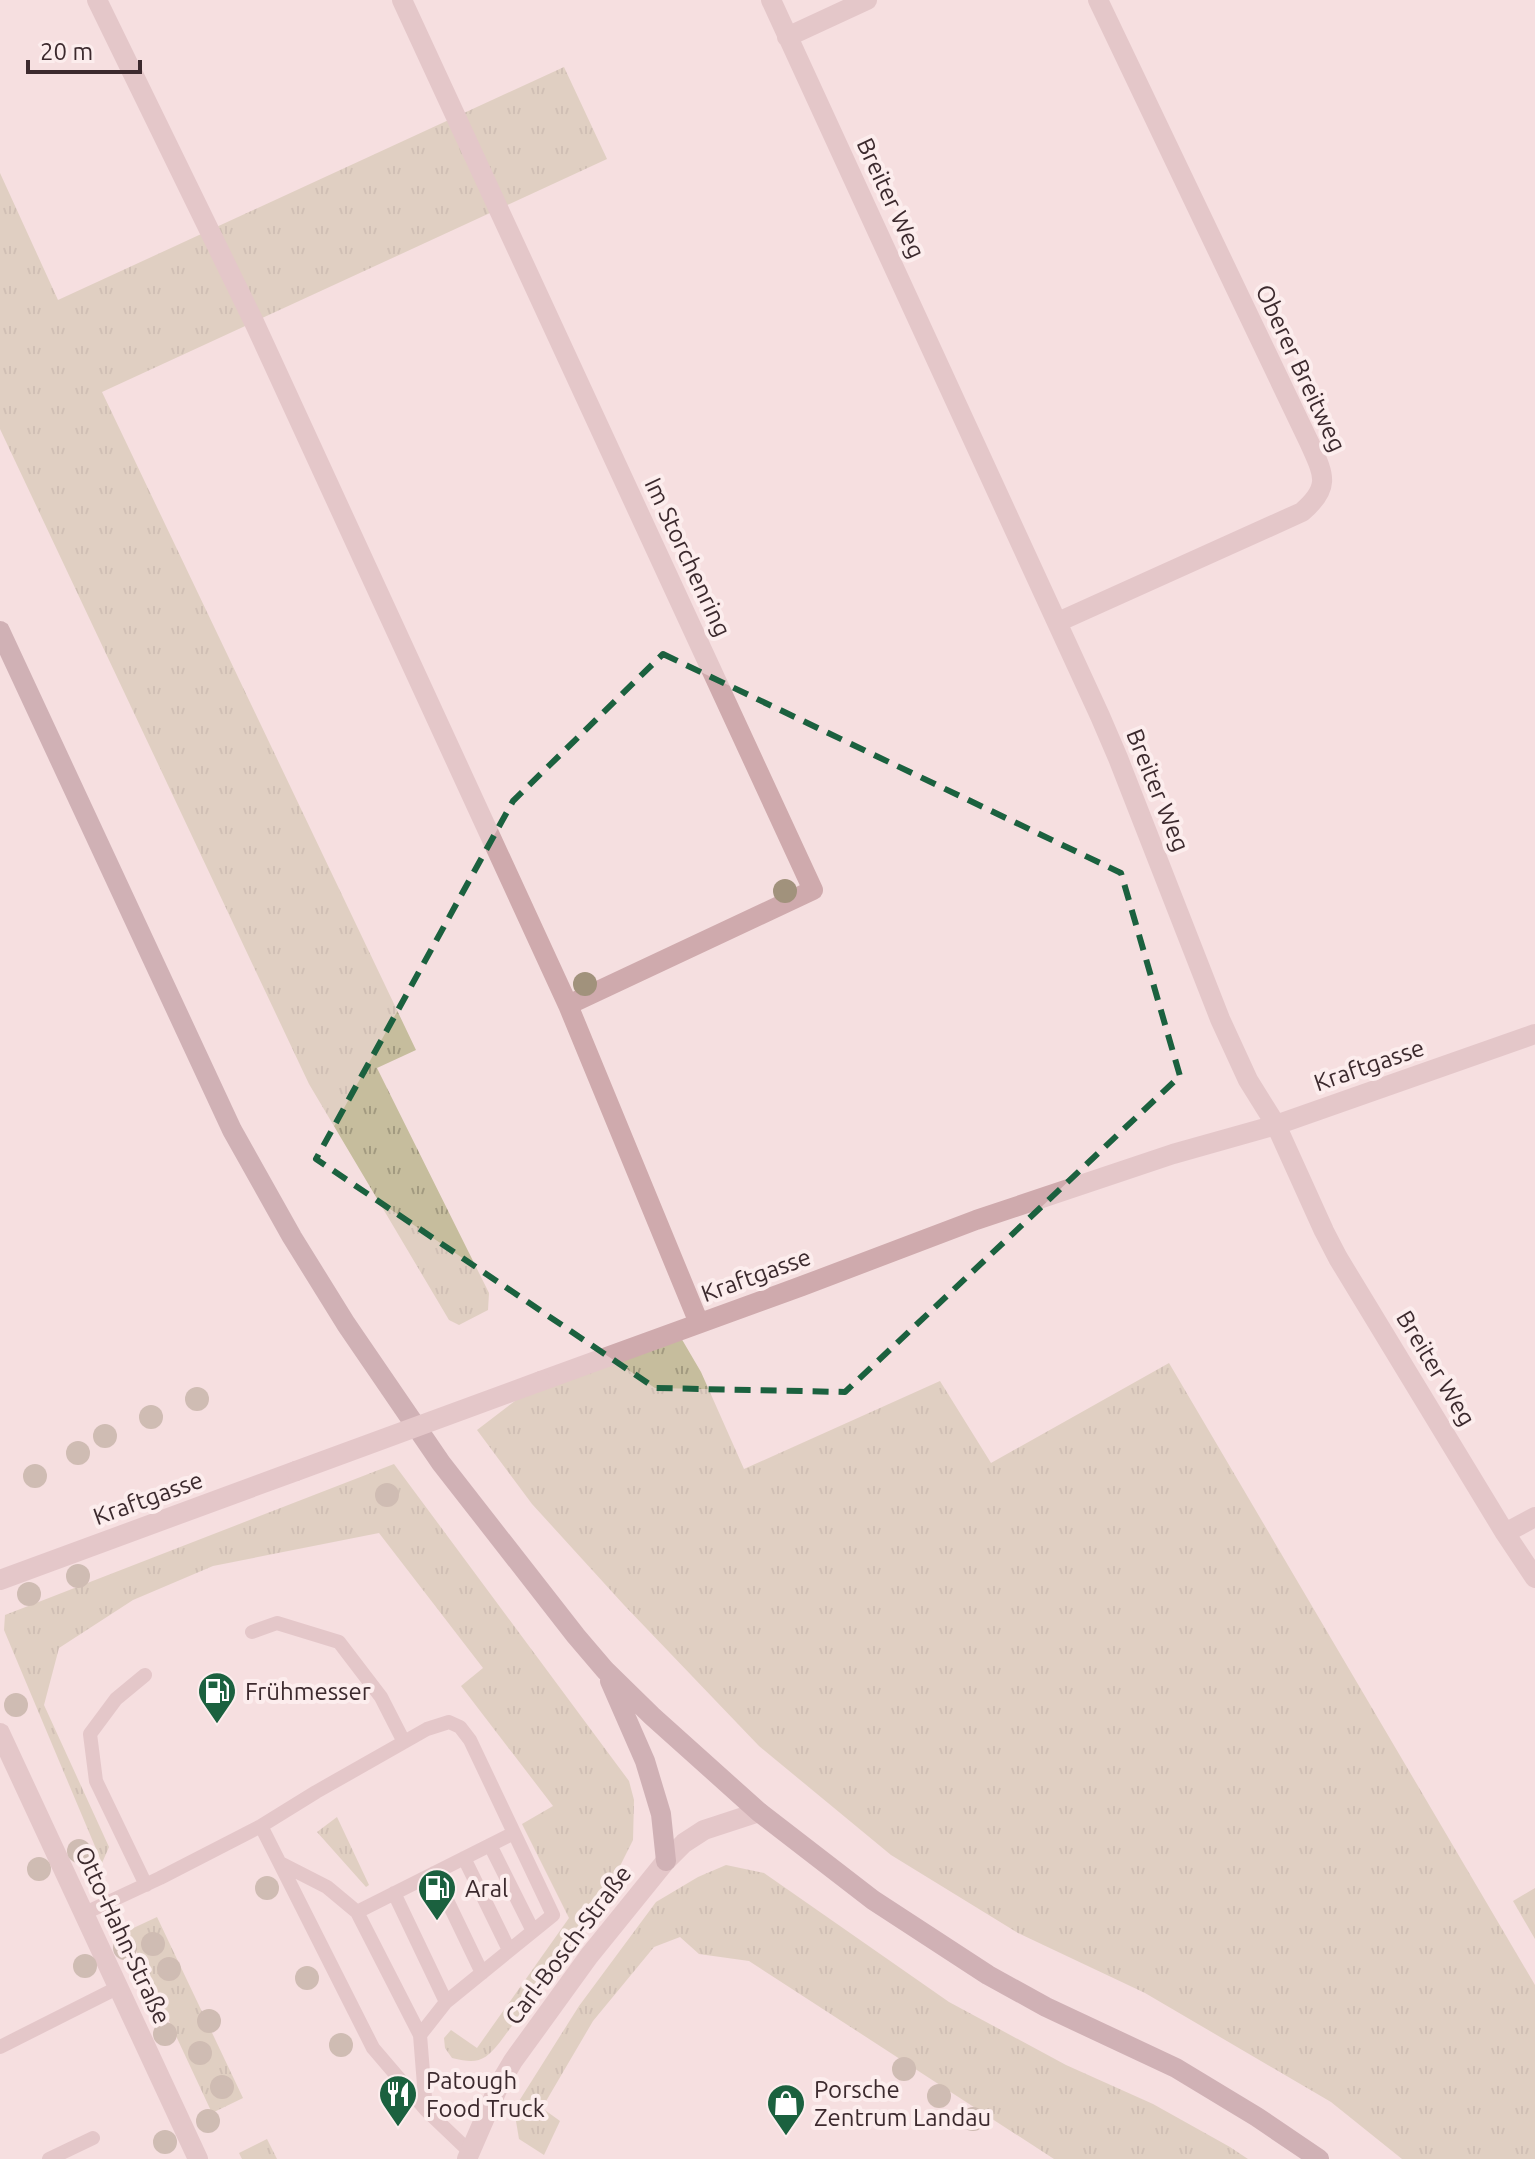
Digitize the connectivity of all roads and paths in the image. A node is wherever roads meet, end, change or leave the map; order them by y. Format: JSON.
{"nodes":[{"id":1,"x":97,"y":0,"type":"edge"},
{"id":2,"x":402,"y":0,"type":"edge"},
{"id":3,"x":771,"y":0,"type":"edge"},
{"id":4,"x":867,"y":0,"type":"edge"},
{"id":5,"x":1098,"y":0,"type":"edge"},
{"id":6,"x":787,"y":37,"type":"junction"},
{"id":7,"x":1058,"y":622,"type":"junction"},
{"id":8,"x":0,"y":631,"type":"edge"},
{"id":9,"x":568,"y":1005,"type":"junction"},
{"id":10,"x":1535,"y":1034,"type":"edge"},
{"id":11,"x":1276,"y":1125,"type":"junction"},
{"id":12,"x":699,"y":1323,"type":"junction"},
{"id":13,"x":1535,"y":1517,"type":"edge"},
{"id":14,"x":1505,"y":1533,"type":"junction"},
{"id":15,"x":1535,"y":1578,"type":"edge"},
{"id":16,"x":0,"y":1580,"type":"edge"},
{"id":17,"x":252,"y":1632,"type":"dead end"},
{"id":18,"x":605,"y":1670,"type":"junction"},
{"id":19,"x":145,"y":1675,"type":"dead end"},
{"id":20,"x":0,"y":1733,"type":"edge"},
{"id":21,"x":404,"y":1742,"type":"junction"},
{"id":22,"x":759,"y":1812,"type":"junction"},
{"id":23,"x":261,"y":1826,"type":"junction"},
{"id":24,"x":512,"y":1829,"type":"junction"},
{"id":25,"x":490,"y":1845,"type":"junction"},
{"id":26,"x":464,"y":1858,"type":"junction"},
{"id":27,"x":666,"y":1861,"type":"junction"},
{"id":28,"x":280,"y":1863,"type":"junction"},
{"id":29,"x":434,"y":1873,"type":"junction"},
{"id":30,"x":146,"y":1885,"type":"junction"},
{"id":31,"x":394,"y":1893,"type":"junction"},
{"id":32,"x":357,"y":1912,"type":"junction"},
{"id":33,"x":85,"y":1913,"type":"junction"},
{"id":34,"x":533,"y":1931,"type":"junction"},
{"id":35,"x":509,"y":1950,"type":"junction"},
{"id":36,"x":482,"y":1973,"type":"junction"},
{"id":37,"x":119,"y":1987,"type":"junction"},
{"id":38,"x":446,"y":2002,"type":"junction"},
{"id":39,"x":420,"y":2035,"type":"junction"},
{"id":40,"x":0,"y":2047,"type":"edge"},
{"id":41,"x":426,"y":2110,"type":"junction"},
{"id":42,"x":93,"y":2138,"type":"dead end"},
{"id":43,"x":473,"y":2157,"type":"edge"},
{"id":44,"x":49,"y":2159,"type":"edge"},
{"id":45,"x":198,"y":2159,"type":"edge"},
{"id":46,"x":1319,"y":2159,"type":"edge"}],
"edges":[{"from":1,"to":9,"type":"street"},
{"from":2,"to":9,"type":"street","name":"Im Storchenring"},
{"from":3,"to":6,"type":"street","name":"Breiter Weg"},
{"from":4,"to":6,"type":"street"},
{"from":5,"to":7,"type":"street","name":"Oberer Breitweg"},
{"from":6,"to":7,"type":"street","name":"Breiter Weg"},
{"from":7,"to":11,"type":"street","name":"Breiter Weg"},
{"from":8,"to":18,"type":"main road"},
{"from":9,"to":12,"type":"street"},
{"from":10,"to":11,"type":"street","name":"Kraftgasse"},
{"from":11,"to":12,"type":"street","name":"Kraftgasse"},
{"from":11,"to":14,"type":"street","name":"Breiter Weg"},
{"from":12,"to":16,"type":"street","name":"Kraftgasse","bridge":true},
{"from":13,"to":14,"type":"street"},
{"from":14,"to":15,"type":"street","name":"Breiter Weg"},
{"from":17,"to":21,"type":"lane"},
{"from":18,"to":22,"type":"main road"},
{"from":18,"to":27,"type":"main road"},
{"from":19,"to":30,"type":"lane"},
{"from":20,"to":33,"type":"street","name":"Otto-Hahn-Straße"},
{"from":21,"to":23,"type":"lane"},
{"from":21,"to":24,"type":"lane"},
{"from":22,"to":27,"type":"street","name":"Carl-Bosch-Straße"},
{"from":22,"to":46,"type":"main road"},
{"from":23,"to":28,"type":"lane"},
{"from":23,"to":30,"type":"lane"},
{"from":24,"to":25,"type":"lane"},
{"from":24,"to":34,"type":"lane"},
{"from":25,"to":26,"type":"lane"},
{"from":25,"to":34,"type":"lane"},
{"from":26,"to":29,"type":"lane"},
{"from":26,"to":35,"type":"lane"},
{"from":27,"to":43,"type":"street","name":"Carl-Bosch-Straße"},
{"from":28,"to":32,"type":"lane"},
{"from":28,"to":41,"type":"lane"},
{"from":29,"to":31,"type":"lane"},
{"from":29,"to":36,"type":"lane"},
{"from":30,"to":33,"type":"lane"},
{"from":31,"to":32,"type":"lane"},
{"from":31,"to":38,"type":"lane"},
{"from":32,"to":39,"type":"lane"},
{"from":33,"to":37,"type":"street","name":"Otto-Hahn-Straße"},
{"from":34,"to":35,"type":"lane"},
{"from":35,"to":36,"type":"lane"},
{"from":36,"to":38,"type":"lane"},
{"from":37,"to":40,"type":"lane"},
{"from":37,"to":45,"type":"street","name":"Otto-Hahn-Straße"},
{"from":38,"to":39,"type":"lane"},
{"from":39,"to":41,"type":"lane"},
{"from":41,"to":43,"type":"lane"},
{"from":42,"to":44,"type":"lane"}]}
